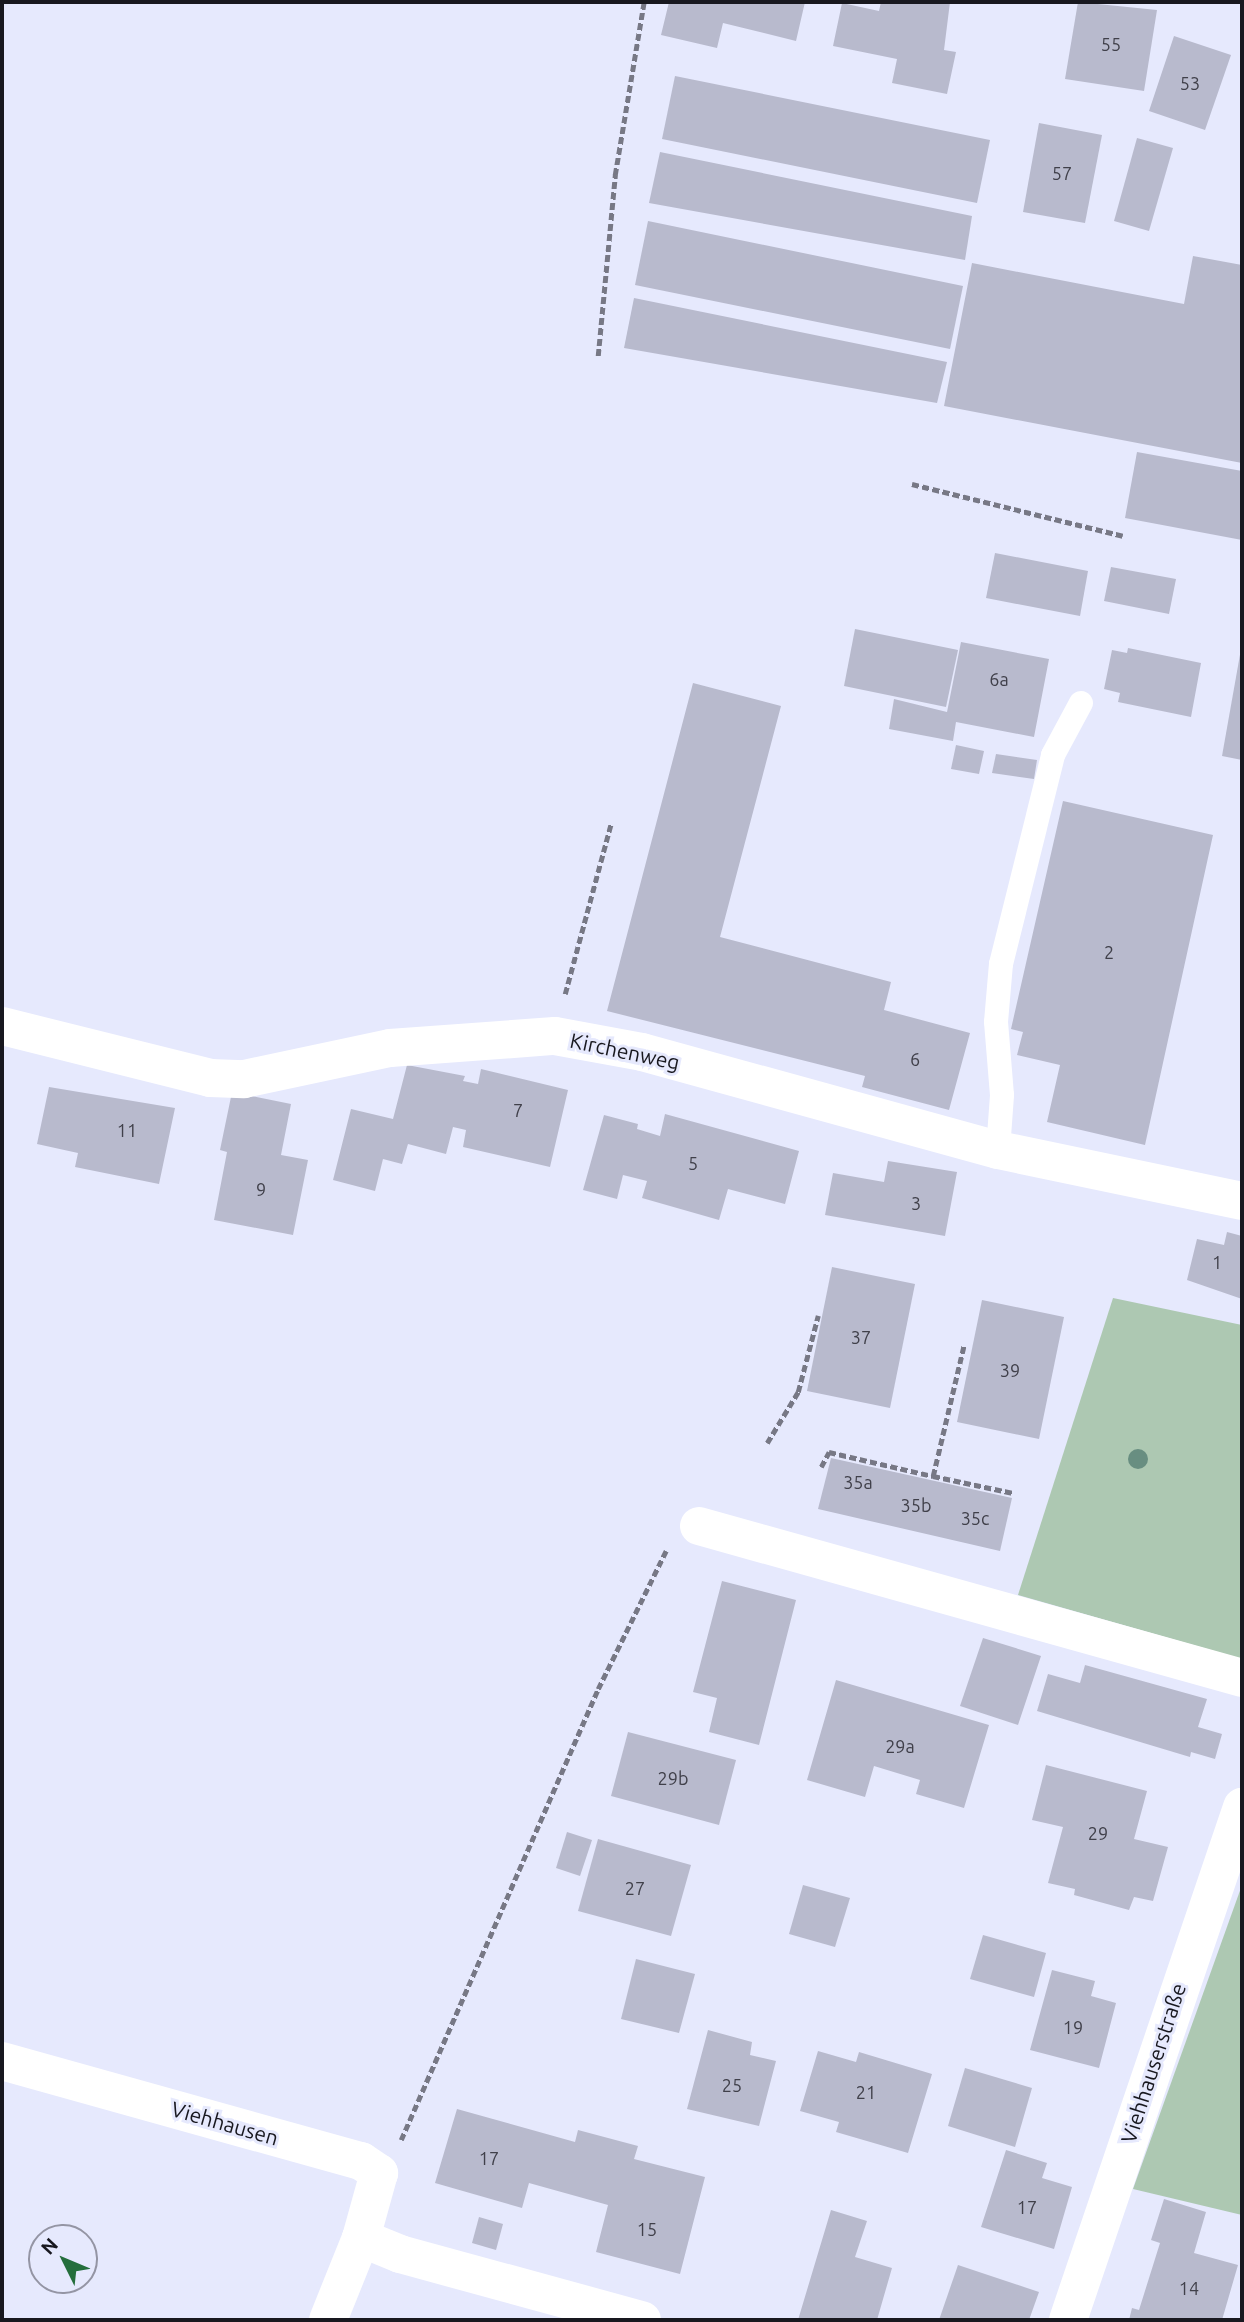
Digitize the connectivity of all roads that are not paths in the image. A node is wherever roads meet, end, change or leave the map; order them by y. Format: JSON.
{"nodes":[{"id":1,"x":1081,"y":703,"type":"dead end"},
{"id":2,"x":2,"y":1026,"type":"edge"},
{"id":3,"x":998,"y":1150,"type":"junction"},
{"id":4,"x":1242,"y":1201,"type":"edge"},
{"id":5,"x":699,"y":1526,"type":"road end"},
{"id":6,"x":1242,"y":1678,"type":"edge"},
{"id":7,"x":1242,"y":1807,"type":"edge"},
{"id":8,"x":2,"y":2061,"type":"edge"},
{"id":9,"x":361,"y":2238,"type":"junction"},
{"id":10,"x":328,"y":2320,"type":"edge"},
{"id":11,"x":642,"y":2320,"type":"edge"},
{"id":12,"x":1068,"y":2320,"type":"edge"}],
"edges":[{"from":1,"to":3,"type":"lane"},
{"from":2,"to":3,"type":"street","name":"Kirchenweg"},
{"from":3,"to":4,"type":"street","name":"Kirchenweg"},
{"from":5,"to":6,"type":"street"},
{"from":7,"to":12,"type":"street","name":"Viehhauserstraße"},
{"from":8,"to":9,"type":"street","name":"Viehhausen"},
{"from":9,"to":10,"type":"street"},
{"from":9,"to":11,"type":"street"}]}
